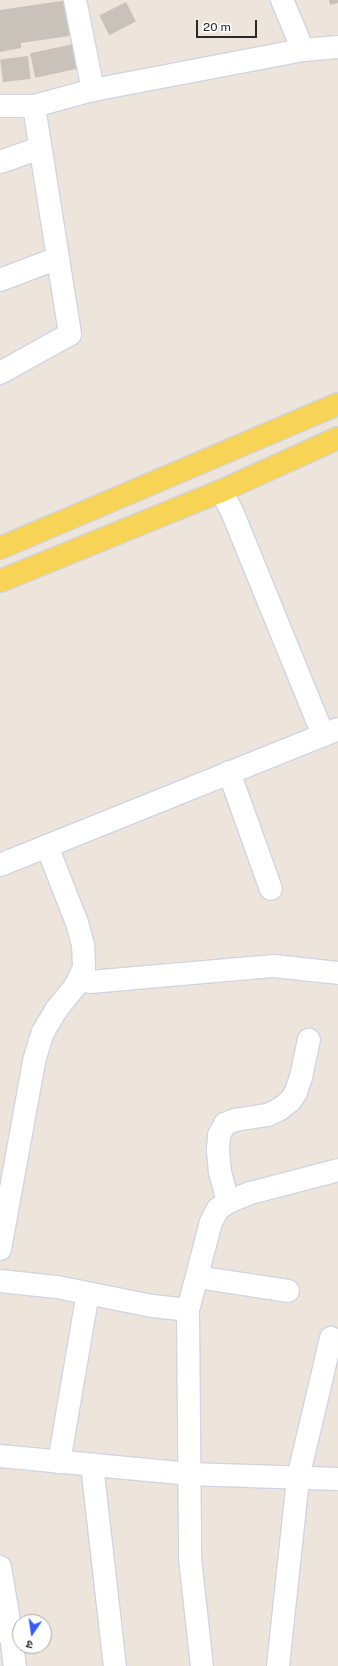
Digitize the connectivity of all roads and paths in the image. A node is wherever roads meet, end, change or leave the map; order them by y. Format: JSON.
{"nodes":[{"id":1,"x":74,"y":0,"type":"edge"},
{"id":2,"x":282,"y":0,"type":"edge"},
{"id":3,"x":338,"y":47,"type":"edge"},
{"id":4,"x":303,"y":50,"type":"junction"},
{"id":5,"x":93,"y":90,"type":"junction"},
{"id":6,"x":0,"y":106,"type":"edge"},
{"id":7,"x":34,"y":106,"type":"junction"},
{"id":8,"x":40,"y":148,"type":"junction"},
{"id":9,"x":0,"y":162,"type":"edge"},
{"id":10,"x":58,"y":258,"type":"junction"},
{"id":11,"x":0,"y":280,"type":"edge"},
{"id":12,"x":0,"y":373,"type":"edge"},
{"id":13,"x":338,"y":404,"type":"edge"},
{"id":14,"x":338,"y":438,"type":"edge"},
{"id":15,"x":221,"y":491,"type":"junction"},
{"id":16,"x":0,"y":548,"type":"edge"},
{"id":17,"x":0,"y":581,"type":"edge"},
{"id":18,"x":331,"y":732,"type":"edge"},
{"id":19,"x":229,"y":772,"type":"junction"},
{"id":20,"x":47,"y":846,"type":"junction"},
{"id":21,"x":0,"y":865,"type":"edge"},
{"id":22,"x":271,"y":889,"type":"dead end"},
{"id":23,"x":338,"y":973,"type":"edge"},
{"id":24,"x":87,"y":975,"type":"junction"},
{"id":25,"x":309,"y":1040,"type":"dead end"},
{"id":26,"x":338,"y":1170,"type":"edge"},
{"id":27,"x":228,"y":1202,"type":"junction"},
{"id":28,"x":0,"y":1249,"type":"edge"},
{"id":29,"x":196,"y":1277,"type":"junction"},
{"id":30,"x":0,"y":1281,"type":"edge"},
{"id":31,"x":288,"y":1292,"type":"dead end"},
{"id":32,"x":88,"y":1293,"type":"junction"},
{"id":33,"x":188,"y":1310,"type":"junction"},
{"id":34,"x":331,"y":1338,"type":"dead end"},
{"id":35,"x":0,"y":1456,"type":"edge"},
{"id":36,"x":60,"y":1462,"type":"junction"},
{"id":37,"x":92,"y":1465,"type":"junction"},
{"id":38,"x":190,"y":1474,"type":"junction"},
{"id":39,"x":298,"y":1478,"type":"junction"},
{"id":40,"x":338,"y":1479,"type":"edge"},
{"id":41,"x":0,"y":1567,"type":"edge"},
{"id":42,"x":5,"y":1629,"type":"edge"},
{"id":43,"x":15,"y":1666,"type":"edge"},
{"id":44,"x":115,"y":1666,"type":"edge"},
{"id":45,"x":202,"y":1666,"type":"edge"},
{"id":46,"x":278,"y":1666,"type":"edge"}],
"edges":[{"from":1,"to":5,"type":"street"},
{"from":2,"to":4,"type":"street"},
{"from":3,"to":4,"type":"street"},
{"from":4,"to":5,"type":"street"},
{"from":5,"to":7,"type":"street"},
{"from":6,"to":7,"type":"street"},
{"from":7,"to":8,"type":"street"},
{"from":8,"to":9,"type":"street"},
{"from":8,"to":10,"type":"street"},
{"from":10,"to":11,"type":"street"},
{"from":10,"to":12,"type":"street"},
{"from":13,"to":16,"type":"main road"},
{"from":14,"to":15,"type":"main road"},
{"from":15,"to":17,"type":"main road"},
{"from":15,"to":18,"type":"street"},
{"from":18,"to":19,"type":"street"},
{"from":19,"to":20,"type":"street"},
{"from":19,"to":22,"type":"street"},
{"from":20,"to":21,"type":"street"},
{"from":20,"to":24,"type":"street"},
{"from":23,"to":24,"type":"street"},
{"from":24,"to":28,"type":"street"},
{"from":25,"to":27,"type":"street"},
{"from":26,"to":27,"type":"street"},
{"from":27,"to":29,"type":"street"},
{"from":29,"to":31,"type":"street"},
{"from":29,"to":33,"type":"street"},
{"from":30,"to":32,"type":"street"},
{"from":32,"to":33,"type":"street"},
{"from":32,"to":36,"type":"street"},
{"from":33,"to":38,"type":"street"},
{"from":34,"to":39,"type":"street"},
{"from":35,"to":36,"type":"street"},
{"from":36,"to":37,"type":"street"},
{"from":37,"to":38,"type":"street"},
{"from":37,"to":44,"type":"street"},
{"from":38,"to":39,"type":"street"},
{"from":38,"to":45,"type":"street"},
{"from":39,"to":40,"type":"street"},
{"from":39,"to":46,"type":"street"},
{"from":41,"to":42,"type":"street"},
{"from":42,"to":43,"type":"street"}]}
